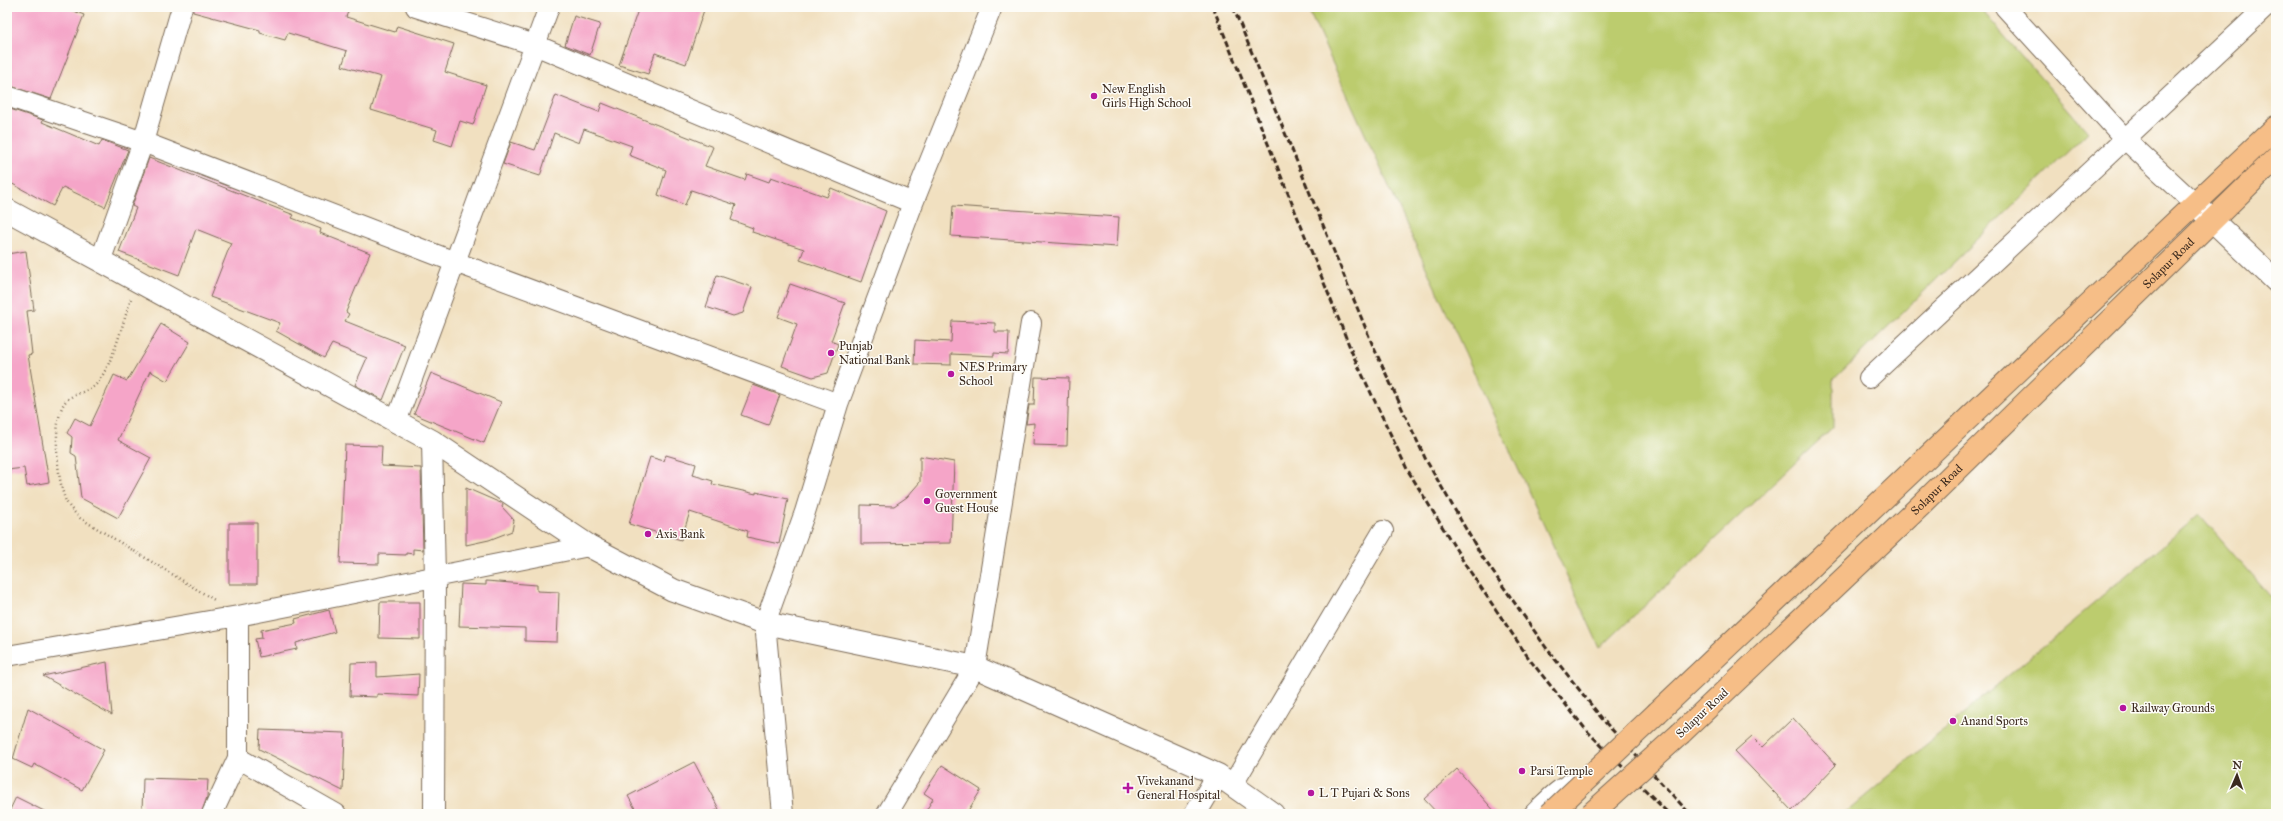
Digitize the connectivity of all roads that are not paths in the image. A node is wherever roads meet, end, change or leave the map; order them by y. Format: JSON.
{"nodes":[{"id":1,"x":182,"y":7,"type":"edge"},
{"id":2,"x":416,"y":7,"type":"edge"},
{"id":3,"x":549,"y":7,"type":"edge"},
{"id":4,"x":992,"y":7,"type":"edge"},
{"id":5,"x":2005,"y":7,"type":"edge"},
{"id":6,"x":2266,"y":7,"type":"edge"},
{"id":7,"x":535,"y":45,"type":"junction"},
{"id":8,"x":7,"y":96,"type":"edge"},
{"id":9,"x":2276,"y":127,"type":"edge"},
{"id":10,"x":2125,"y":139,"type":"junction"},
{"id":11,"x":143,"y":142,"type":"junction"},
{"id":12,"x":2276,"y":158,"type":"edge"},
{"id":13,"x":912,"y":203,"type":"junction"},
{"id":14,"x":2195,"y":204,"type":"junction"},
{"id":15,"x":7,"y":210,"type":"edge"},
{"id":16,"x":2211,"y":219,"type":"junction"},
{"id":17,"x":101,"y":259,"type":"junction"},
{"id":18,"x":455,"y":262,"type":"junction"},
{"id":19,"x":2276,"y":281,"type":"edge"},
{"id":20,"x":1031,"y":323,"type":"dead end"},
{"id":21,"x":1869,"y":378,"type":"dead end"},
{"id":22,"x":838,"y":404,"type":"junction"},
{"id":23,"x":396,"y":422,"type":"junction"},
{"id":24,"x":432,"y":440,"type":"junction"},
{"id":25,"x":1383,"y":531,"type":"dead end"},
{"id":26,"x":589,"y":546,"type":"junction"},
{"id":27,"x":435,"y":577,"type":"junction"},
{"id":28,"x":238,"y":616,"type":"junction"},
{"id":29,"x":765,"y":623,"type":"junction"},
{"id":30,"x":7,"y":656,"type":"edge"},
{"id":31,"x":975,"y":667,"type":"junction"},
{"id":32,"x":238,"y":758,"type":"junction"},
{"id":33,"x":1590,"y":777,"type":"junction"},
{"id":34,"x":1225,"y":779,"type":"junction"},
{"id":35,"x":1598,"y":810,"type":"edge"},
{"id":36,"x":212,"y":814,"type":"edge"},
{"id":37,"x":336,"y":814,"type":"edge"},
{"id":38,"x":434,"y":814,"type":"edge"},
{"id":39,"x":783,"y":814,"type":"edge"},
{"id":40,"x":887,"y":814,"type":"edge"},
{"id":41,"x":1195,"y":814,"type":"edge"},
{"id":42,"x":1273,"y":814,"type":"edge"},
{"id":43,"x":1534,"y":814,"type":"edge"},
{"id":44,"x":1550,"y":814,"type":"edge"}],
"edges":[{"from":1,"to":11,"type":"street"},
{"from":2,"to":7,"type":"street"},
{"from":3,"to":7,"type":"street"},
{"from":4,"to":13,"type":"street"},
{"from":5,"to":10,"type":"street"},
{"from":6,"to":10,"type":"street"},
{"from":7,"to":13,"type":"street"},
{"from":7,"to":18,"type":"street"},
{"from":8,"to":11,"type":"street"},
{"from":9,"to":14,"type":"main road","name":"Solapur Road"},
{"from":10,"to":14,"type":"street"},
{"from":10,"to":21,"type":"street"},
{"from":11,"to":17,"type":"street"},
{"from":11,"to":18,"type":"street"},
{"from":12,"to":16,"type":"main road","name":"Solapur Road"},
{"from":13,"to":22,"type":"street"},
{"from":14,"to":16,"type":"street"},
{"from":14,"to":33,"type":"main road","name":"Solapur Road","bridge":true},
{"from":15,"to":17,"type":"street"},
{"from":16,"to":19,"type":"street"},
{"from":16,"to":35,"type":"main road","name":"Solapur Road","bridge":true},
{"from":17,"to":23,"type":"street"},
{"from":18,"to":22,"type":"street"},
{"from":18,"to":23,"type":"street"},
{"from":20,"to":31,"type":"street"},
{"from":22,"to":29,"type":"street"},
{"from":23,"to":24,"type":"street"},
{"from":24,"to":26,"type":"street"},
{"from":24,"to":27,"type":"street"},
{"from":25,"to":34,"type":"street"},
{"from":26,"to":27,"type":"street"},
{"from":26,"to":29,"type":"street"},
{"from":27,"to":28,"type":"street"},
{"from":27,"to":38,"type":"street"},
{"from":28,"to":30,"type":"street"},
{"from":28,"to":32,"type":"street"},
{"from":29,"to":31,"type":"street"},
{"from":29,"to":39,"type":"street"},
{"from":31,"to":34,"type":"street"},
{"from":31,"to":40,"type":"street"},
{"from":32,"to":36,"type":"street"},
{"from":32,"to":37,"type":"street"},
{"from":33,"to":43,"type":"street"},
{"from":33,"to":44,"type":"main road","name":"Solapur Road","bridge":true},
{"from":34,"to":41,"type":"street"},
{"from":34,"to":42,"type":"street"}]}
